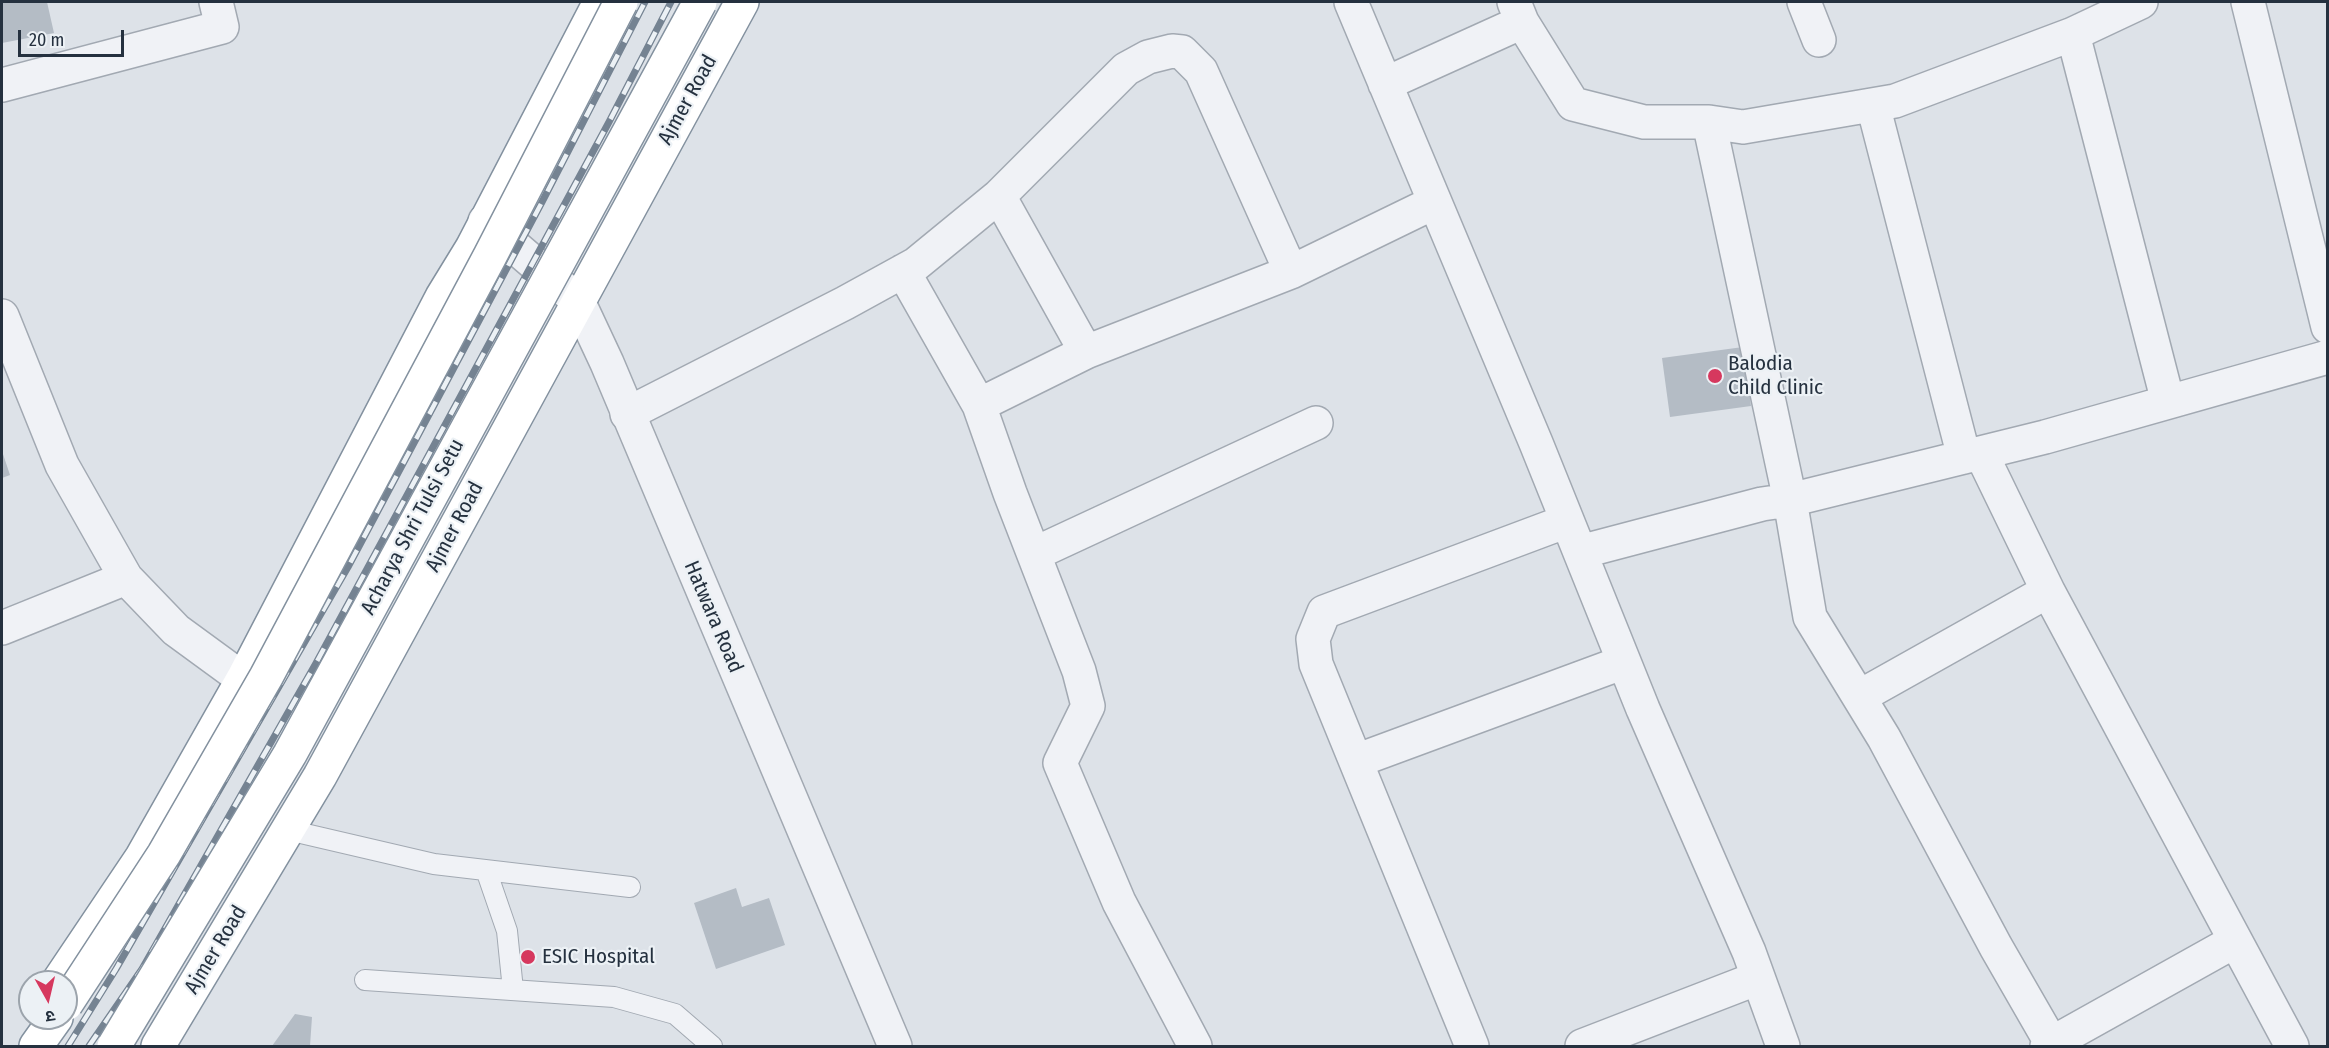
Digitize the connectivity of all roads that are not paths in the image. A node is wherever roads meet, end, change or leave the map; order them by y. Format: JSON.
{"nodes":[{"id":1,"x":216,"y":2,"type":"edge"},
{"id":2,"x":600,"y":2,"type":"edge"},
{"id":3,"x":621,"y":2,"type":"edge"},
{"id":4,"x":700,"y":2,"type":"edge"},
{"id":5,"x":742,"y":2,"type":"edge"},
{"id":6,"x":1351,"y":2,"type":"edge"},
{"id":7,"x":1804,"y":2,"type":"edge"},
{"id":8,"x":2141,"y":2,"type":"edge"},
{"id":9,"x":2248,"y":2,"type":"edge"},
{"id":10,"x":1518,"y":12,"type":"edge"},
{"id":11,"x":2073,"y":34,"type":"junction"},
{"id":12,"x":1819,"y":40,"type":"dead end"},
{"id":13,"x":1385,"y":84,"type":"junction"},
{"id":14,"x":2,"y":85,"type":"edge"},
{"id":15,"x":1873,"y":105,"type":"junction"},
{"id":16,"x":1709,"y":122,"type":"junction"},
{"id":17,"x":999,"y":196,"type":"junction"},
{"id":18,"x":1435,"y":202,"type":"junction"},
{"id":19,"x":485,"y":221,"type":"junction"},
{"id":20,"x":903,"y":271,"type":"junction"},
{"id":21,"x":1291,"y":272,"type":"junction"},
{"id":22,"x":578,"y":301,"type":"junction"},
{"id":23,"x":2,"y":316,"type":"edge"},
{"id":24,"x":2328,"y":327,"type":"edge"},
{"id":25,"x":1086,"y":352,"type":"junction"},
{"id":26,"x":2328,"y":357,"type":"edge"},
{"id":27,"x":2168,"y":402,"type":"junction"},
{"id":28,"x":979,"y":405,"type":"junction"},
{"id":29,"x":627,"y":414,"type":"junction"},
{"id":30,"x":1316,"y":423,"type":"dead end"},
{"id":31,"x":1972,"y":455,"type":"junction"},
{"id":32,"x":1790,"y":500,"type":"junction"},
{"id":33,"x":1567,"y":520,"type":"junction"},
{"id":34,"x":1580,"y":552,"type":"junction"},
{"id":35,"x":1034,"y":554,"type":"junction"},
{"id":36,"x":126,"y":578,"type":"junction"},
{"id":37,"x":2048,"y":591,"type":"junction"},
{"id":38,"x":2,"y":628,"type":"edge"},
{"id":39,"x":1624,"y":662,"type":"junction"},
{"id":40,"x":243,"y":679,"type":"junction"},
{"id":41,"x":1858,"y":697,"type":"junction"},
{"id":42,"x":1356,"y":761,"type":"junction"},
{"id":43,"x":288,"y":830,"type":"junction"},
{"id":44,"x":486,"y":870,"type":"junction"},
{"id":45,"x":630,"y":886,"type":"dead end"},
{"id":46,"x":2235,"y":941,"type":"junction"},
{"id":47,"x":66,"y":970,"type":"edge"},
{"id":48,"x":1758,"y":978,"type":"junction"},
{"id":49,"x":365,"y":981,"type":"dead end"},
{"id":50,"x":78,"y":986,"type":"edge"},
{"id":51,"x":513,"y":990,"type":"junction"},
{"id":52,"x":25,"y":1030,"type":"edge"},
{"id":53,"x":48,"y":1030,"type":"edge"},
{"id":54,"x":2051,"y":1046,"type":"edge"},
{"id":55,"x":14,"y":1047,"type":"edge"},
{"id":56,"x":36,"y":1047,"type":"edge"},
{"id":57,"x":114,"y":1047,"type":"edge"},
{"id":58,"x":158,"y":1047,"type":"edge"},
{"id":59,"x":712,"y":1047,"type":"edge"},
{"id":60,"x":895,"y":1047,"type":"edge"},
{"id":61,"x":1195,"y":1047,"type":"edge"},
{"id":62,"x":1472,"y":1047,"type":"edge"},
{"id":63,"x":1582,"y":1047,"type":"edge"},
{"id":64,"x":1783,"y":1047,"type":"edge"},
{"id":65,"x":2292,"y":1047,"type":"edge"}],
"edges":[{"from":1,"to":14,"type":"street"},
{"from":2,"to":19,"type":"highway"},
{"from":3,"to":50,"type":"highway","bridge":true},
{"from":4,"to":57,"type":"highway","name":"Acharya Shri Tulsi Setu","bridge":true},
{"from":5,"to":22,"type":"highway","name":"Ajmer Road"},
{"from":6,"to":13,"type":"street"},
{"from":7,"to":12,"type":"street"},
{"from":8,"to":11,"type":"street"},
{"from":9,"to":24,"type":"street"},
{"from":10,"to":13,"type":"street"},
{"from":10,"to":16,"type":"street"},
{"from":11,"to":15,"type":"street"},
{"from":11,"to":27,"type":"street"},
{"from":13,"to":18,"type":"street"},
{"from":15,"to":16,"type":"street"},
{"from":15,"to":31,"type":"street"},
{"from":16,"to":32,"type":"street"},
{"from":17,"to":20,"type":"street"},
{"from":17,"to":21,"type":"street"},
{"from":17,"to":25,"type":"street"},
{"from":18,"to":21,"type":"street"},
{"from":18,"to":33,"type":"street"},
{"from":19,"to":22,"type":"street","name":"Hatwara Road"},
{"from":19,"to":40,"type":"highway"},
{"from":20,"to":28,"type":"street"},
{"from":20,"to":29,"type":"street"},
{"from":21,"to":25,"type":"street"},
{"from":22,"to":29,"type":"street","name":"Hatwara Road"},
{"from":22,"to":43,"type":"highway","name":"Ajmer Road"},
{"from":23,"to":36,"type":"street"},
{"from":25,"to":28,"type":"street"},
{"from":26,"to":27,"type":"street"},
{"from":27,"to":31,"type":"street"},
{"from":28,"to":35,"type":"street"},
{"from":29,"to":60,"type":"street","name":"Hatwara Road"},
{"from":30,"to":35,"type":"street"},
{"from":31,"to":32,"type":"street"},
{"from":31,"to":37,"type":"street"},
{"from":32,"to":34,"type":"street"},
{"from":32,"to":41,"type":"street"},
{"from":33,"to":34,"type":"street"},
{"from":33,"to":42,"type":"street"},
{"from":34,"to":39,"type":"street"},
{"from":35,"to":61,"type":"street"},
{"from":36,"to":38,"type":"street"},
{"from":36,"to":40,"type":"street"},
{"from":37,"to":41,"type":"street"},
{"from":37,"to":46,"type":"street"},
{"from":39,"to":42,"type":"street"},
{"from":39,"to":48,"type":"street"},
{"from":40,"to":47,"type":"highway"},
{"from":41,"to":54,"type":"street"},
{"from":42,"to":62,"type":"street"},
{"from":43,"to":44,"type":"lane"},
{"from":43,"to":58,"type":"highway","name":"Ajmer Road"},
{"from":44,"to":45,"type":"lane"},
{"from":44,"to":51,"type":"lane"},
{"from":46,"to":54,"type":"street"},
{"from":46,"to":65,"type":"street"},
{"from":48,"to":63,"type":"street"},
{"from":48,"to":64,"type":"street"},
{"from":49,"to":51,"type":"lane"},
{"from":51,"to":59,"type":"lane"},
{"from":52,"to":55,"type":"highway"},
{"from":53,"to":56,"type":"highway"}]}
